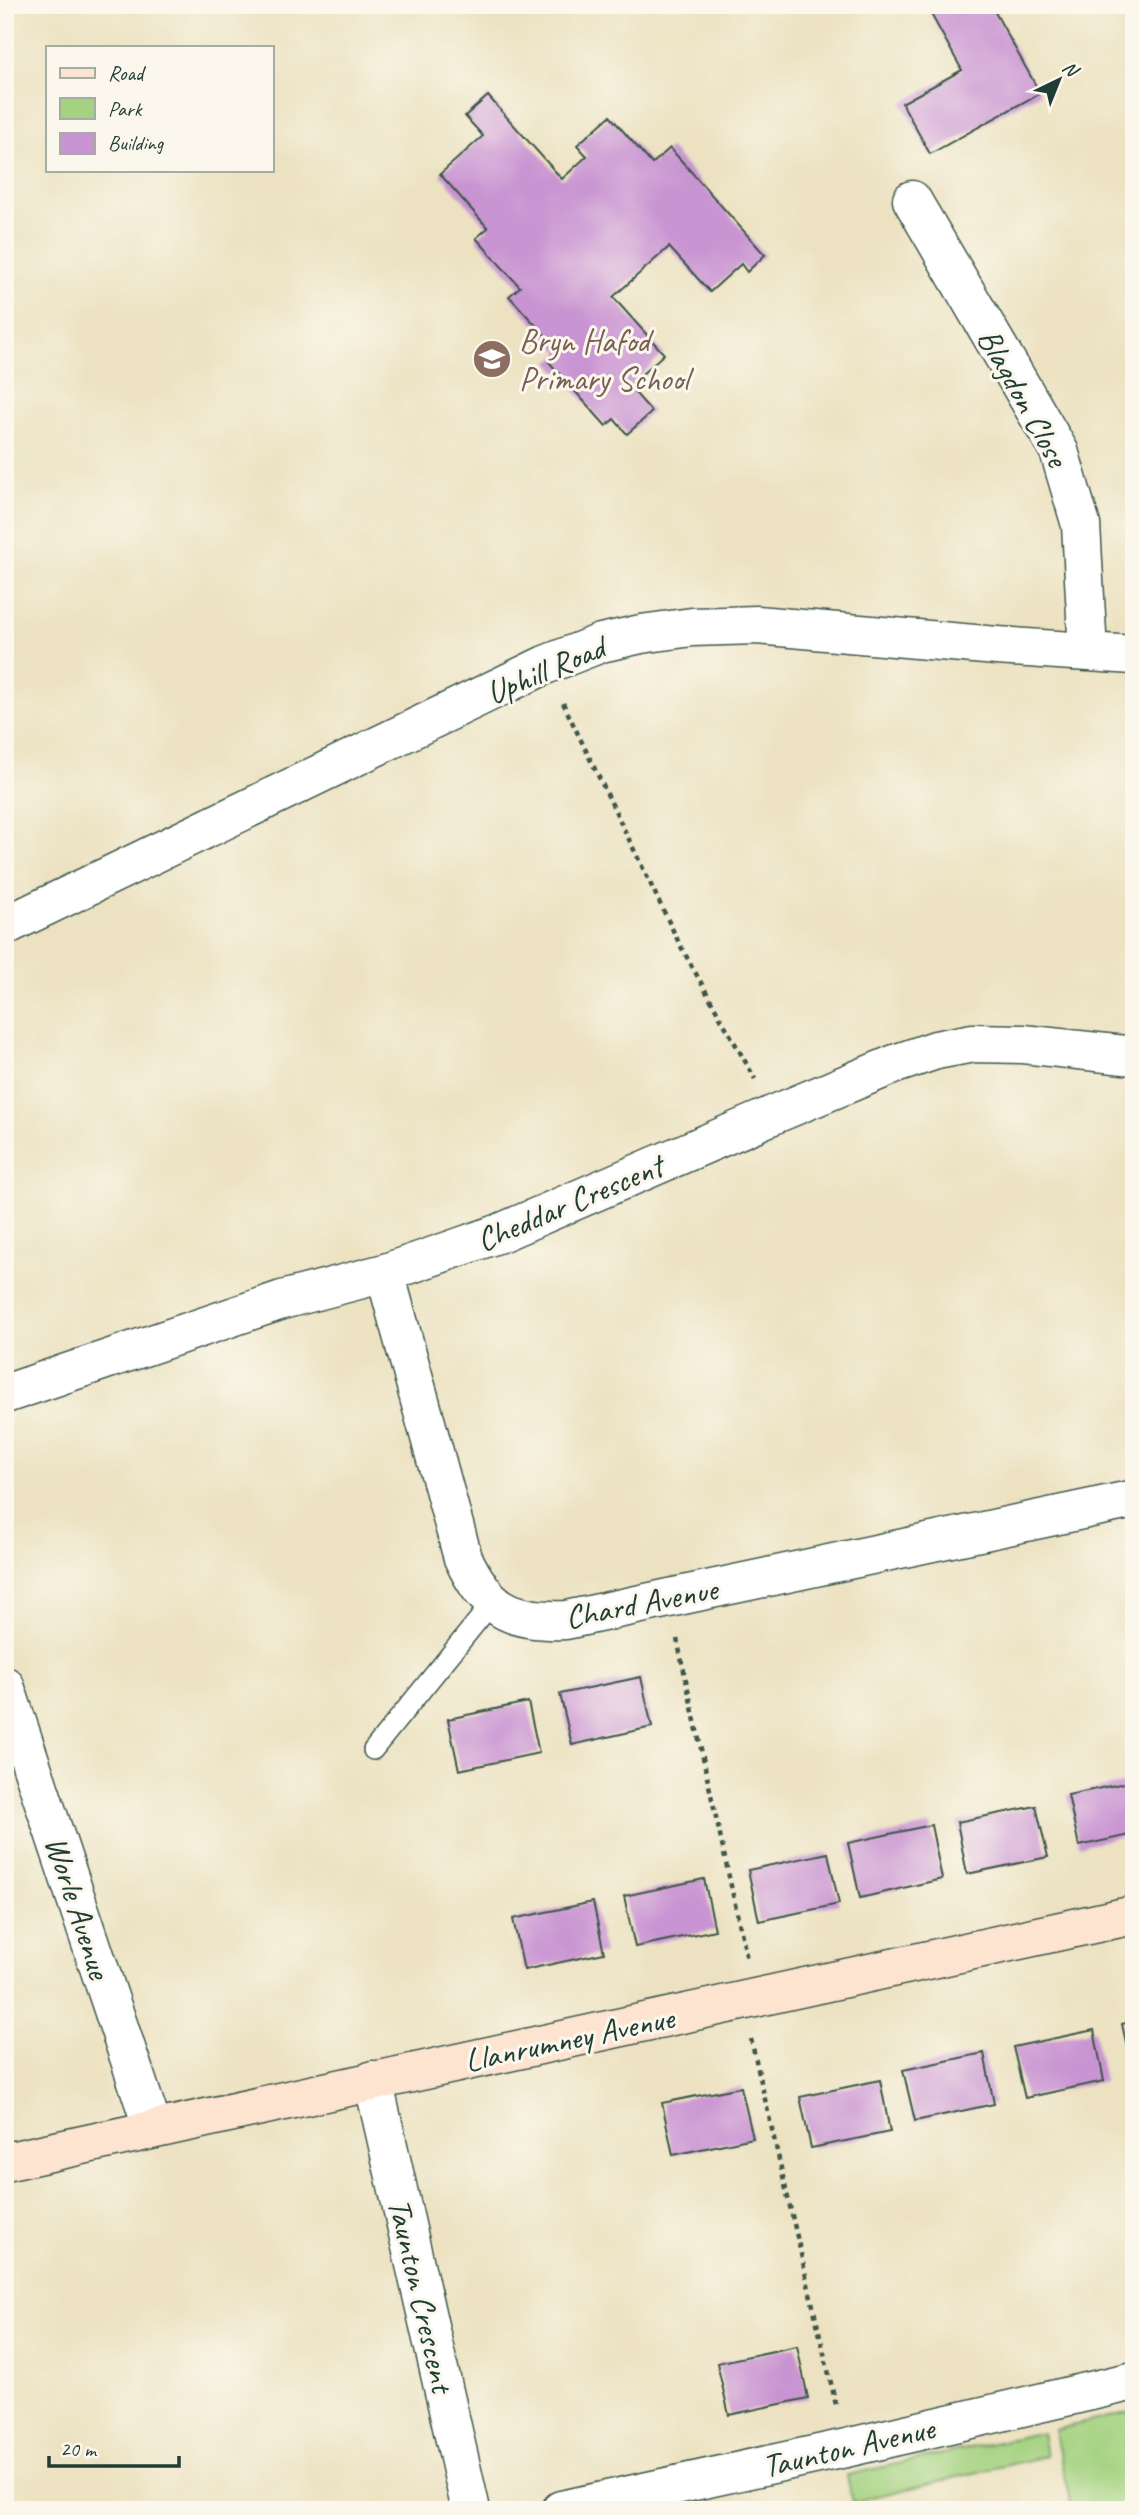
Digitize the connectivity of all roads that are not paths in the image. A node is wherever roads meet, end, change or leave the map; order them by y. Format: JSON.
{"nodes":[{"id":1,"x":912,"y":200,"type":"dead end"},
{"id":2,"x":1088,"y":652,"type":"junction"},
{"id":3,"x":1134,"y":655,"type":"edge"},
{"id":4,"x":5,"y":926,"type":"edge"},
{"id":5,"x":1134,"y":1056,"type":"edge"},
{"id":6,"x":385,"y":1273,"type":"junction"},
{"id":7,"x":5,"y":1394,"type":"edge"},
{"id":8,"x":1134,"y":1499,"type":"edge"},
{"id":9,"x":492,"y":1603,"type":"junction"},
{"id":10,"x":5,"y":1685,"type":"edge"},
{"id":11,"x":373,"y":1749,"type":"dead end"},
{"id":12,"x":1134,"y":1915,"type":"edge"},
{"id":13,"x":373,"y":2080,"type":"junction"},
{"id":14,"x":153,"y":2129,"type":"junction"},
{"id":15,"x":5,"y":2161,"type":"edge"},
{"id":16,"x":1134,"y":2381,"type":"edge"},
{"id":17,"x":471,"y":2510,"type":"edge"},
{"id":18,"x":561,"y":2510,"type":"edge"}],
"edges":[{"from":1,"to":2,"type":"street","name":"Blagdon Close"},
{"from":2,"to":3,"type":"street","name":"Uphill Road"},
{"from":2,"to":4,"type":"street","name":"Uphill Road"},
{"from":5,"to":6,"type":"street","name":"Cheddar Crescent"},
{"from":6,"to":7,"type":"street","name":"Cheddar Crescent"},
{"from":6,"to":9,"type":"street","name":"Chard Avenue"},
{"from":8,"to":9,"type":"street","name":"Chard Avenue"},
{"from":9,"to":11,"type":"lane"},
{"from":10,"to":14,"type":"street","name":"Worle Avenue"},
{"from":12,"to":13,"type":"street","name":"Llanrumney Avenue"},
{"from":13,"to":14,"type":"street","name":"Llanrumney Avenue"},
{"from":13,"to":17,"type":"street","name":"Taunton Crescent"},
{"from":14,"to":15,"type":"street","name":"Llanrumney Avenue"},
{"from":16,"to":18,"type":"street","name":"Taunton Avenue"}]}
